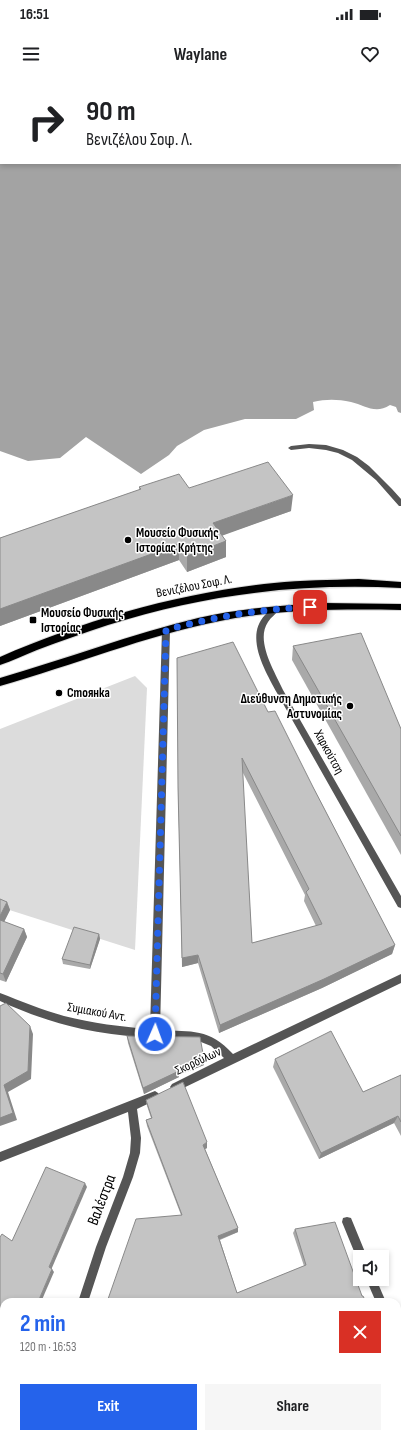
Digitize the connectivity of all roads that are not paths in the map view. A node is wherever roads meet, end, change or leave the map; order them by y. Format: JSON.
{"nodes":[{"id":1,"x":290,"y":448,"type":"dead end"},
{"id":2,"x":401,"y":504,"type":"edge"},
{"id":3,"x":401,"y":585,"type":"edge"},
{"id":4,"x":401,"y":607,"type":"edge"},
{"id":5,"x":275,"y":610,"type":"junction"},
{"id":6,"x":166,"y":630,"type":"junction"},
{"id":7,"x":0,"y":661,"type":"edge"},
{"id":8,"x":0,"y":682,"type":"edge"},
{"id":9,"x":401,"y":904,"type":"edge"},
{"id":10,"x":401,"y":978,"type":"edge"},
{"id":11,"x":0,"y":997,"type":"edge"},
{"id":12,"x":155,"y":1034,"type":"junction"},
{"id":13,"x":232,"y":1060,"type":"junction"},
{"id":14,"x":132,"y":1106,"type":"junction"},
{"id":15,"x":0,"y":1157,"type":"edge"},
{"id":16,"x":347,"y":1222,"type":"dead end"},
{"id":17,"x":359,"y":1250,"type":"edge"},
{"id":18,"x":374,"y":1286,"type":"edge"},
{"id":19,"x":84,"y":1298,"type":"edge"},
{"id":20,"x":379,"y":1298,"type":"edge"}],
"edges":[{"from":1,"to":2,"type":"street"},
{"from":3,"to":7,"type":"main road","name":"Βενιζέλου Σοφ. Λ."},
{"from":4,"to":5,"type":"main road"},
{"from":5,"to":6,"type":"main road"},
{"from":5,"to":9,"type":"street","name":"Χαρκούτση"},
{"from":6,"to":8,"type":"main road"},
{"from":6,"to":12,"type":"street"},
{"from":10,"to":13,"type":"street","name":"Σκορδύλων"},
{"from":11,"to":12,"type":"street","name":"Συμιακού Αντ."},
{"from":12,"to":13,"type":"street","name":"Συμιακού Αντ."},
{"from":13,"to":14,"type":"street","name":"Σκορδύλων"},
{"from":14,"to":15,"type":"street","name":"Σκορδύλων"},
{"from":14,"to":19,"type":"street","name":"Βαλέστρα"},
{"from":16,"to":17,"type":"street"},
{"from":18,"to":20,"type":"street"}]}
